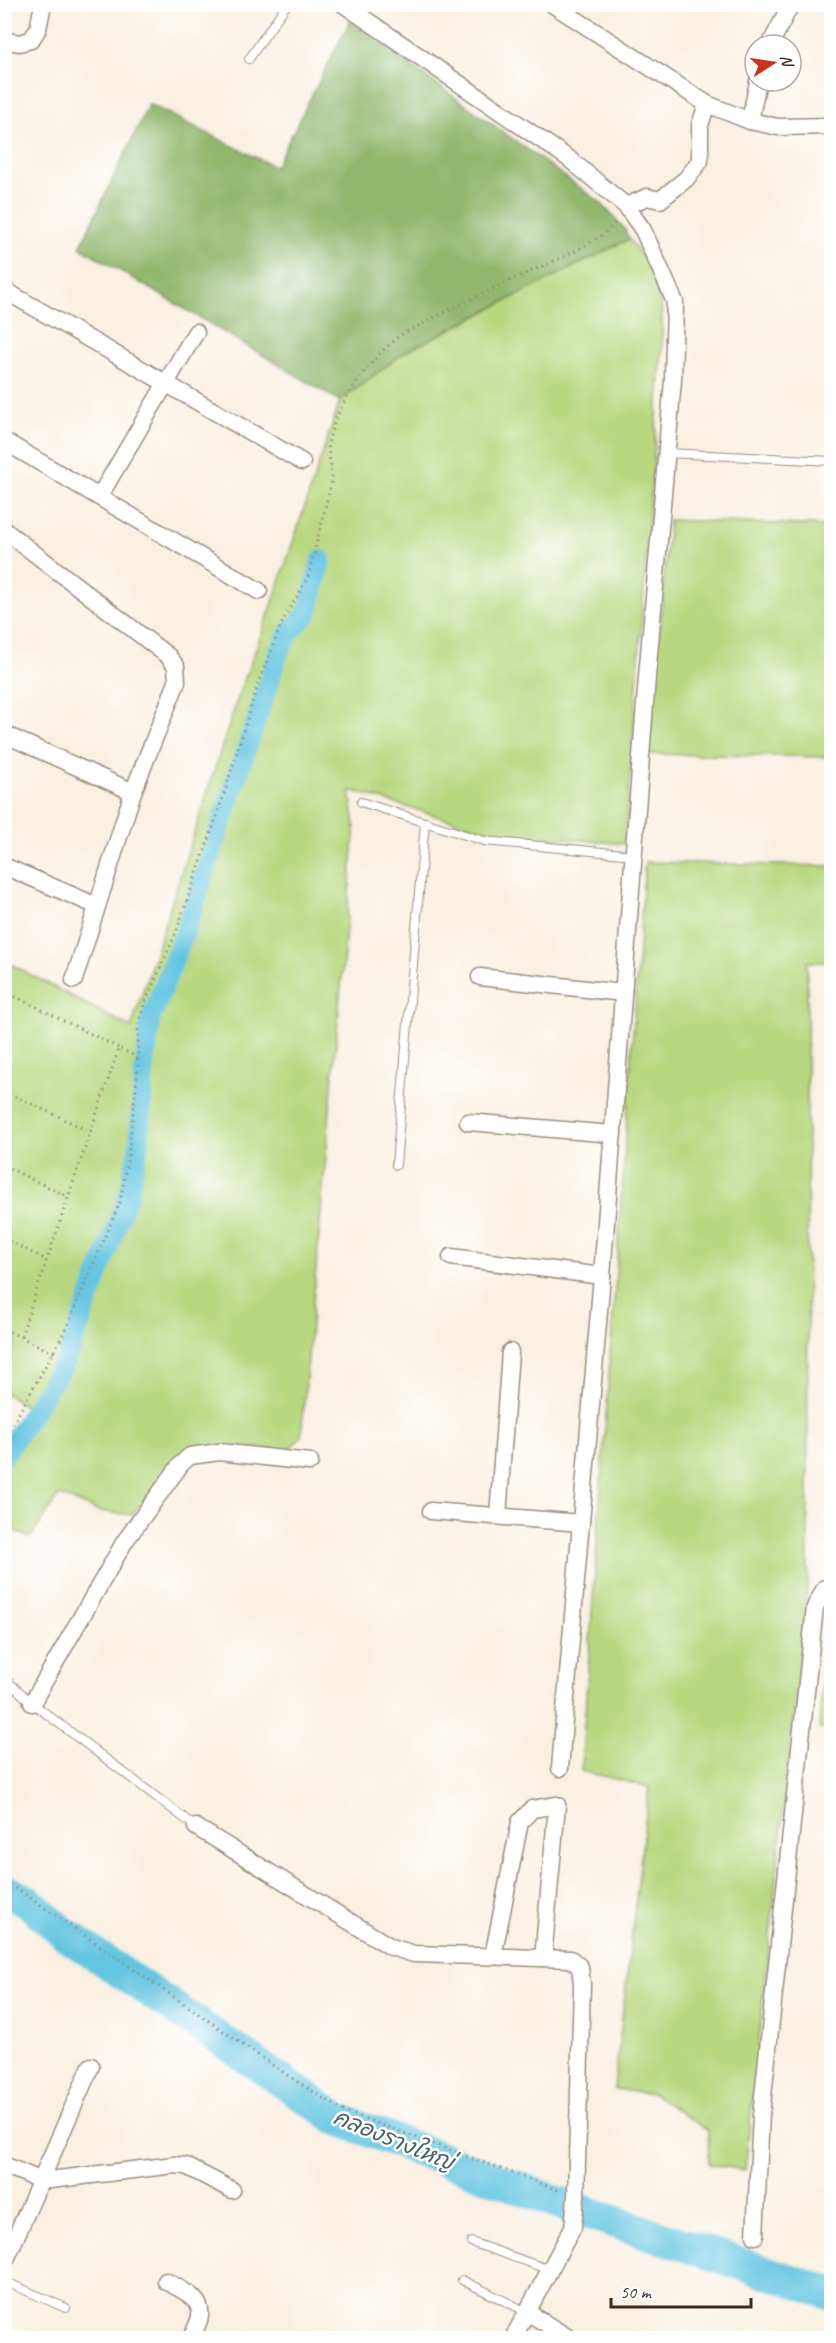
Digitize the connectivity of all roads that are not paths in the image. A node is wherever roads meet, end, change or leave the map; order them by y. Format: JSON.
{"nodes":[{"id":1,"x":44,"y":4,"type":"edge"},
{"id":2,"x":287,"y":4,"type":"edge"},
{"id":3,"x":343,"y":4,"type":"edge"},
{"id":4,"x":552,"y":4,"type":"edge"},
{"id":5,"x":791,"y":4,"type":"edge"},
{"id":6,"x":776,"y":33,"type":"edge"},
{"id":7,"x":4,"y":40,"type":"edge"},
{"id":8,"x":249,"y":59,"type":"dead end"},
{"id":9,"x":756,"y":93,"type":"edge"},
{"id":10,"x":707,"y":104,"type":"junction"},
{"id":11,"x":750,"y":121,"type":"junction"},
{"id":12,"x":831,"y":126,"type":"edge"},
{"id":13,"x":625,"y":211,"type":"junction"},
{"id":14,"x":4,"y":290,"type":"edge"},
{"id":15,"x":196,"y":332,"type":"dead end"},
{"id":16,"x":165,"y":384,"type":"junction"},
{"id":17,"x":4,"y":441,"type":"edge"},
{"id":18,"x":666,"y":453,"type":"junction"},
{"id":19,"x":831,"y":461,"type":"edge"},
{"id":20,"x":302,"y":462,"type":"dead end"},
{"id":21,"x":99,"y":497,"type":"junction"},
{"id":22,"x":4,"y":530,"type":"edge"},
{"id":23,"x":259,"y":591,"type":"dead end"},
{"id":24,"x":4,"y":734,"type":"edge"},
{"id":25,"x":133,"y":792,"type":"junction"},
{"id":26,"x":361,"y":802,"type":"dead end"},
{"id":27,"x":425,"y":822,"type":"junction"},
{"id":28,"x":634,"y":855,"type":"junction"},
{"id":29,"x":4,"y":866,"type":"edge"},
{"id":30,"x":98,"y":906,"type":"junction"},
{"id":31,"x":480,"y":977,"type":"dead end"},
{"id":32,"x":74,"y":980,"type":"dead end"},
{"id":33,"x":623,"y":993,"type":"junction"},
{"id":34,"x":468,"y":1122,"type":"dead end"},
{"id":35,"x":613,"y":1134,"type":"junction"},
{"id":36,"x":396,"y":1165,"type":"dead end"},
{"id":37,"x":451,"y":1257,"type":"dead end"},
{"id":38,"x":602,"y":1276,"type":"junction"},
{"id":39,"x":510,"y":1353,"type":"dead end"},
{"id":40,"x":310,"y":1462,"type":"dead end"},
{"id":41,"x":431,"y":1511,"type":"dead end"},
{"id":42,"x":498,"y":1516,"type":"junction"},
{"id":43,"x":581,"y":1523,"type":"junction"},
{"id":44,"x":831,"y":1587,"type":"edge"},
{"id":45,"x":4,"y":1678,"type":"edge"},
{"id":46,"x":32,"y":1703,"type":"junction"},
{"id":47,"x":560,"y":1768,"type":"dead end"},
{"id":48,"x":196,"y":1827,"type":"joint"},
{"id":49,"x":493,"y":1956,"type":"junction"},
{"id":50,"x":543,"y":1958,"type":"junction"},
{"id":51,"x":91,"y":2066,"type":"dead end"},
{"id":52,"x":4,"y":2164,"type":"edge"},
{"id":53,"x":42,"y":2181,"type":"junction"},
{"id":54,"x":232,"y":2190,"type":"dead end"},
{"id":55,"x":755,"y":2236,"type":"dead end"},
{"id":56,"x":471,"y":2242,"type":"dead end"},
{"id":57,"x":4,"y":2264,"type":"edge"},
{"id":58,"x":550,"y":2270,"type":"junction"},
{"id":59,"x":462,"y":2280,"type":"dead end"},
{"id":60,"x":4,"y":2281,"type":"edge"},
{"id":61,"x":166,"y":2281,"type":"dead end"},
{"id":62,"x":66,"y":2308,"type":"dead end"},
{"id":63,"x":527,"y":2312,"type":"junction"},
{"id":64,"x":191,"y":2338,"type":"edge"},
{"id":65,"x":513,"y":2338,"type":"edge"},
{"id":66,"x":569,"y":2338,"type":"edge"}],
"edges":[{"from":1,"to":7,"type":"street"},
{"from":2,"to":8,"type":"lane"},
{"from":3,"to":13,"type":"street"},
{"from":4,"to":10,"type":"street"},
{"from":5,"to":6,"type":"street"},
{"from":9,"to":11,"type":"street"},
{"from":10,"to":11,"type":"street"},
{"from":10,"to":13,"type":"street"},
{"from":11,"to":12,"type":"street"},
{"from":13,"to":18,"type":"street"},
{"from":14,"to":16,"type":"street"},
{"from":15,"to":16,"type":"street"},
{"from":16,"to":20,"type":"street"},
{"from":16,"to":21,"type":"street"},
{"from":17,"to":21,"type":"street"},
{"from":18,"to":19,"type":"lane"},
{"from":18,"to":28,"type":"street"},
{"from":21,"to":23,"type":"street"},
{"from":22,"to":25,"type":"street"},
{"from":24,"to":25,"type":"street"},
{"from":25,"to":30,"type":"street"},
{"from":26,"to":27,"type":"lane"},
{"from":27,"to":28,"type":"lane"},
{"from":27,"to":36,"type":"lane"},
{"from":28,"to":33,"type":"street"},
{"from":29,"to":30,"type":"street"},
{"from":30,"to":32,"type":"street"},
{"from":31,"to":33,"type":"street"},
{"from":33,"to":35,"type":"street"},
{"from":34,"to":35,"type":"street"},
{"from":35,"to":38,"type":"street"},
{"from":37,"to":38,"type":"street"},
{"from":38,"to":43,"type":"street"},
{"from":39,"to":42,"type":"street"},
{"from":40,"to":46,"type":"street"},
{"from":41,"to":42,"type":"street"},
{"from":42,"to":43,"type":"street"},
{"from":43,"to":47,"type":"street"},
{"from":44,"to":55,"type":"street"},
{"from":45,"to":46,"type":"lane"},
{"from":46,"to":48,"type":"lane"},
{"from":48,"to":49,"type":"street"},
{"from":49,"to":50,"type":"street"},
{"from":49,"to":50,"type":"street"},
{"from":50,"to":58,"type":"street"},
{"from":51,"to":53,"type":"street"},
{"from":52,"to":53,"type":"street"},
{"from":53,"to":54,"type":"street"},
{"from":53,"to":57,"type":"street"},
{"from":56,"to":58,"type":"lane"},
{"from":58,"to":63,"type":"street"},
{"from":59,"to":63,"type":"lane"},
{"from":60,"to":62,"type":"lane"},
{"from":61,"to":64,"type":"street"},
{"from":63,"to":65,"type":"street"},
{"from":63,"to":66,"type":"street"}]}
